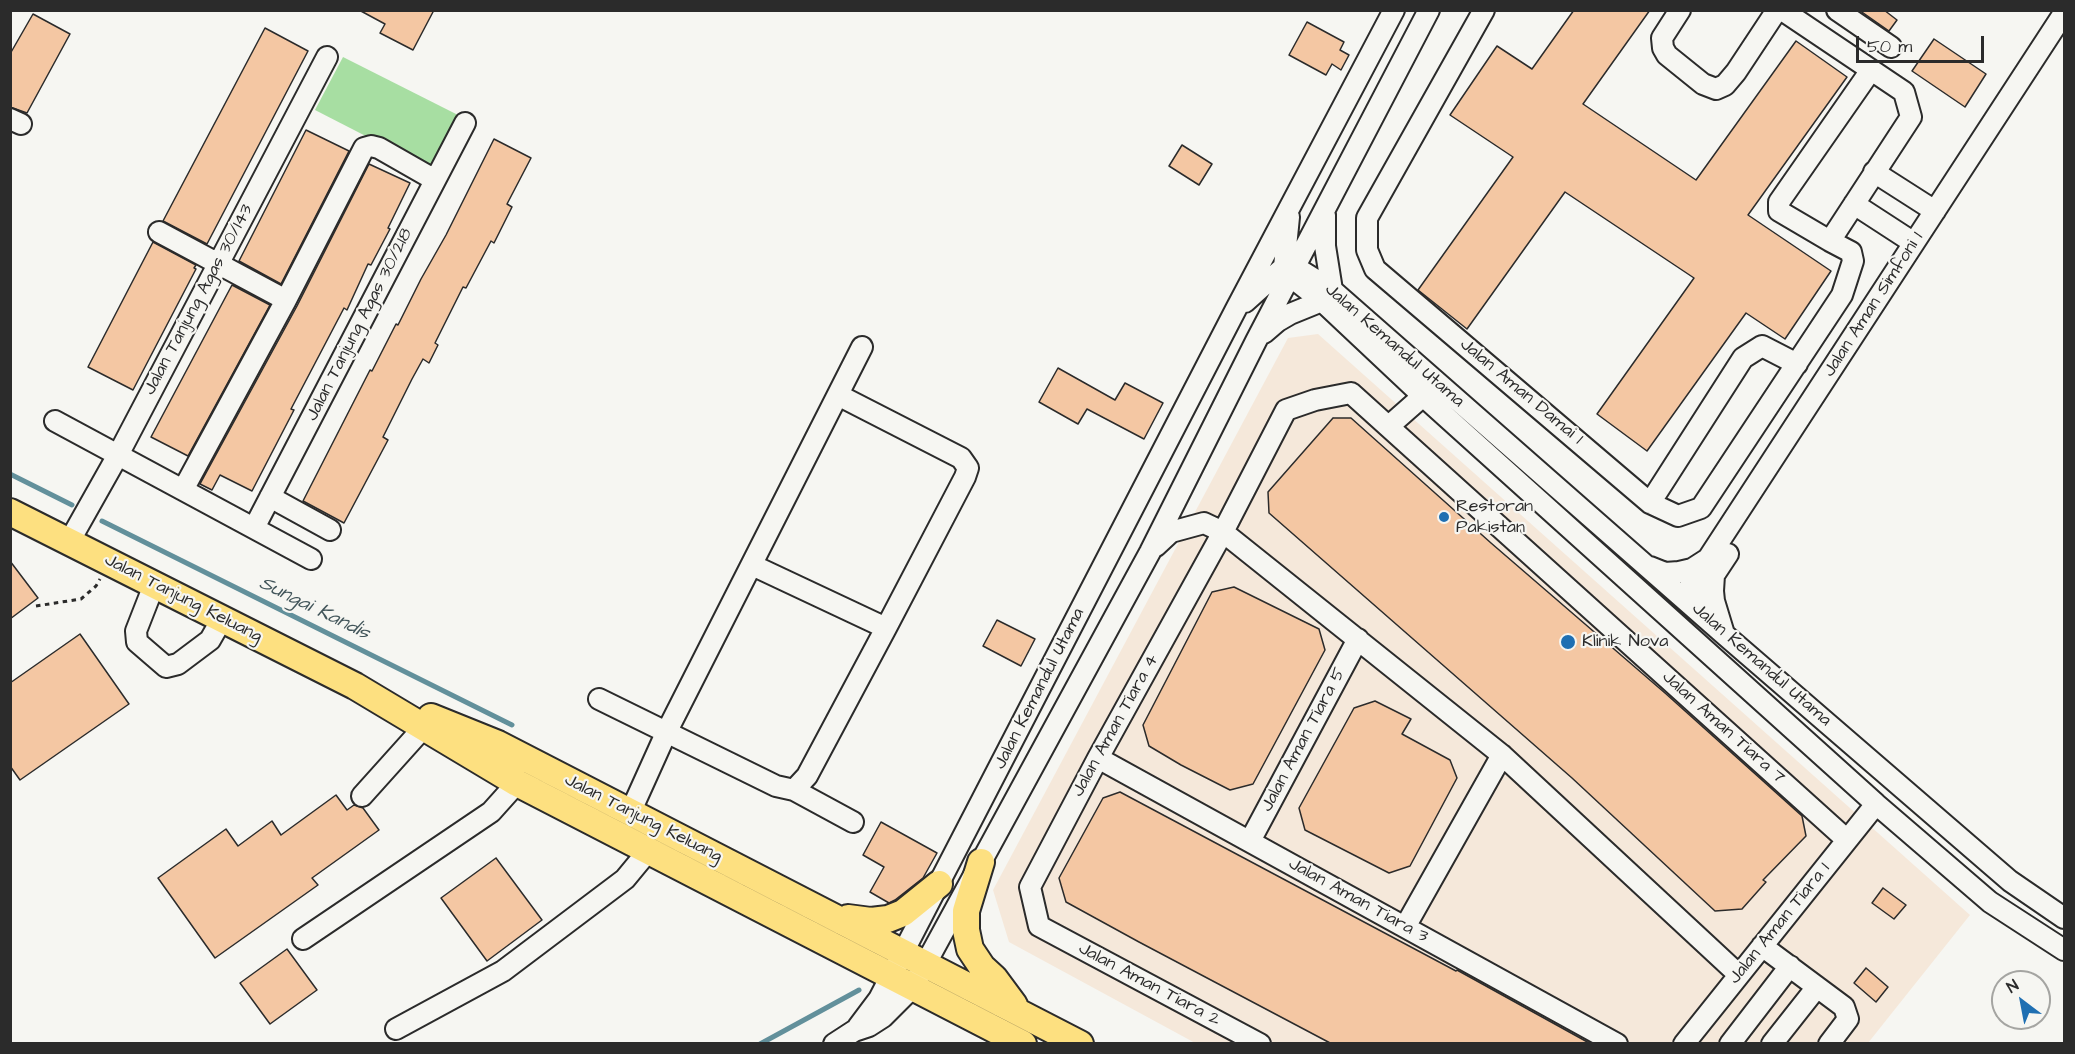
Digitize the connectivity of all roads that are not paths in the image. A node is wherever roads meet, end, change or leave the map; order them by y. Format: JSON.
{"nodes":[{"id":1,"x":1394,"y":10,"type":"edge"},
{"id":2,"x":1430,"y":10,"type":"edge"},
{"id":3,"x":1484,"y":10,"type":"edge"},
{"id":4,"x":1680,"y":10,"type":"edge"},
{"id":5,"x":1777,"y":10,"type":"edge"},
{"id":6,"x":1782,"y":10,"type":"edge"},
{"id":7,"x":1837,"y":10,"type":"edge"},
{"id":8,"x":2064,"y":13,"type":"edge"},
{"id":9,"x":2064,"y":35,"type":"edge"},
{"id":10,"x":1891,"y":47,"type":"dead end"},
{"id":11,"x":327,"y":57,"type":"dead end"},
{"id":12,"x":1871,"y":70,"type":"junction"},
{"id":13,"x":465,"y":123,"type":"dead end"},
{"id":14,"x":1874,"y":172,"type":"junction"},
{"id":15,"x":435,"y":180,"type":"junction"},
{"id":16,"x":1854,"y":204,"type":"junction"},
{"id":17,"x":1289,"y":208,"type":"junction"},
{"id":18,"x":1325,"y":209,"type":"junction"},
{"id":19,"x":1935,"y":212,"type":"junction"},
{"id":20,"x":159,"y":232,"type":"dead end"},
{"id":21,"x":1830,"y":241,"type":"junction"},
{"id":22,"x":1914,"y":243,"type":"junction"},
{"id":23,"x":219,"y":263,"type":"junction"},
{"id":24,"x":1290,"y":270,"type":"junction"},
{"id":25,"x":1842,"y":295,"type":"junction"},
{"id":26,"x":1327,"y":296,"type":"junction"},
{"id":27,"x":286,"y":300,"type":"junction"},
{"id":28,"x":1236,"y":309,"type":"junction"},
{"id":29,"x":1869,"y":312,"type":"junction"},
{"id":30,"x":1256,"y":341,"type":"junction"},
{"id":31,"x":862,"y":347,"type":"dead end"},
{"id":32,"x":1797,"y":364,"type":"junction"},
{"id":33,"x":838,"y":395,"type":"junction"},
{"id":34,"x":1423,"y":396,"type":"junction"},
{"id":35,"x":55,"y":421,"type":"dead end"},
{"id":36,"x":1389,"y":426,"type":"junction"},
{"id":37,"x":118,"y":454,"type":"junction"},
{"id":38,"x":183,"y":490,"type":"junction"},
{"id":39,"x":270,"y":497,"type":"junction"},
{"id":40,"x":1650,"y":503,"type":"junction"},
{"id":41,"x":10,"y":512,"type":"edge"},
{"id":42,"x":254,"y":528,"type":"junction"},
{"id":43,"x":330,"y":530,"type":"dead end"},
{"id":44,"x":1223,"y":532,"type":"junction"},
{"id":45,"x":69,"y":542,"type":"junction"},
{"id":46,"x":1150,"y":552,"type":"junction"},
{"id":47,"x":311,"y":558,"type":"dead end"},
{"id":48,"x":752,"y":565,"type":"junction"},
{"id":49,"x":1647,"y":566,"type":"junction"},
{"id":50,"x":1711,"y":567,"type":"junction"},
{"id":51,"x":153,"y":585,"type":"junction"},
{"id":52,"x":1654,"y":604,"type":"junction"},
{"id":53,"x":1686,"y":604,"type":"junction"},
{"id":54,"x":222,"y":619,"type":"junction"},
{"id":55,"x":886,"y":628,"type":"junction"},
{"id":56,"x":1725,"y":635,"type":"junction"},
{"id":57,"x":1688,"y":636,"type":"junction"},
{"id":58,"x":1358,"y":639,"type":"junction"},
{"id":59,"x":355,"y":686,"type":"junction"},
{"id":60,"x":599,"y":699,"type":"dead end"},
{"id":61,"x":424,"y":727,"type":"junction"},
{"id":62,"x":667,"y":731,"type":"junction"},
{"id":63,"x":1502,"y":755,"type":"junction"},
{"id":64,"x":1098,"y":758,"type":"junction"},
{"id":65,"x":517,"y":783,"type":"junction"},
{"id":66,"x":794,"y":790,"type":"junction"},
{"id":67,"x":362,"y":796,"type":"dead end"},
{"id":68,"x":1876,"y":804,"type":"junction"},
{"id":69,"x":630,"y":813,"type":"junction"},
{"id":70,"x":853,"y":822,"type":"dead end"},
{"id":71,"x":1847,"y":840,"type":"junction"},
{"id":72,"x":1250,"y":841,"type":"junction"},
{"id":73,"x":649,"y":850,"type":"junction"},
{"id":74,"x":981,"y":862,"type":"junction"},
{"id":75,"x":939,"y":884,"type":"junction"},
{"id":76,"x":830,"y":915,"type":"junction"},
{"id":77,"x":2064,"y":918,"type":"edge"},
{"id":78,"x":1039,"y":926,"type":"joint"},
{"id":79,"x":1405,"y":927,"type":"junction"},
{"id":80,"x":303,"y":939,"type":"dead end"},
{"id":81,"x":1762,"y":946,"type":"junction"},
{"id":82,"x":2064,"y":950,"type":"edge"},
{"id":83,"x":903,"y":952,"type":"junction"},
{"id":84,"x":926,"y":963,"type":"junction"},
{"id":85,"x":1790,"y":966,"type":"junction"},
{"id":86,"x":1739,"y":975,"type":"junction"},
{"id":87,"x":890,"y":976,"type":"junction"},
{"id":88,"x":914,"y":987,"type":"junction"},
{"id":89,"x":1817,"y":987,"type":"junction"},
{"id":90,"x":1020,"y":1012,"type":"junction"},
{"id":91,"x":396,"y":1029,"type":"dead end"},
{"id":92,"x":854,"y":1031,"type":"junction"},
{"id":93,"x":834,"y":1044,"type":"edge"},
{"id":94,"x":1023,"y":1044,"type":"edge"},
{"id":95,"x":1080,"y":1044,"type":"edge"},
{"id":96,"x":1260,"y":1044,"type":"edge"},
{"id":97,"x":1617,"y":1044,"type":"edge"},
{"id":98,"x":1684,"y":1044,"type":"edge"},
{"id":99,"x":1730,"y":1044,"type":"edge"},
{"id":100,"x":1772,"y":1044,"type":"edge"},
{"id":101,"x":1829,"y":1044,"type":"edge"}],
"edges":[{"from":1,"to":17,"type":"street"},
{"from":2,"to":18,"type":"street","name":"Jalan Kemandul Utama"},
{"from":3,"to":40,"type":"street","name":"Jalan Aman Damai 1"},
{"from":4,"to":5,"type":"street"},
{"from":6,"to":12,"type":"street"},
{"from":7,"to":10,"type":"street"},
{"from":8,"to":19,"type":"street","name":"Jalan Aman Simfoni 1"},
{"from":9,"to":50,"type":"street","name":"Jalan Aman Simfoni 1"},
{"from":11,"to":23,"type":"street","name":"Jalan Tanjung Agas 30/143"},
{"from":12,"to":14,"type":"street"},
{"from":12,"to":21,"type":"street"},
{"from":13,"to":15,"type":"street","name":"Jalan Tanjung Agas 30/218"},
{"from":14,"to":16,"type":"street"},
{"from":14,"to":19,"type":"street"},
{"from":15,"to":27,"type":"street"},
{"from":15,"to":39,"type":"street","name":"Jalan Tanjung Agas 30/218"},
{"from":16,"to":21,"type":"street"},
{"from":16,"to":22,"type":"street"},
{"from":17,"to":24,"type":"street"},
{"from":17,"to":28,"type":"street"},
{"from":18,"to":24,"type":"street","name":"Jalan Kemandul Utama"},
{"from":18,"to":26,"type":"street"},
{"from":19,"to":22,"type":"street","name":"Jalan Aman Simfoni 1"},
{"from":20,"to":23,"type":"street"},
{"from":21,"to":25,"type":"street","name":"Jalan Aman Damai 1"},
{"from":22,"to":29,"type":"street","name":"Jalan Aman Simfoni 1"},
{"from":23,"to":27,"type":"street"},
{"from":23,"to":37,"type":"street","name":"Jalan Tanjung Agas 30/143"},
{"from":24,"to":26,"type":"street","name":"Jalan Kemandul Utama"},
{"from":24,"to":28,"type":"street","name":"Jalan Kemandul Utama"},
{"from":24,"to":30,"type":"street","name":"Jalan Kemandul Utama"},
{"from":25,"to":29,"type":"street"},
{"from":25,"to":32,"type":"street","name":"Jalan Aman Damai 1"},
{"from":26,"to":30,"type":"street"},
{"from":26,"to":34,"type":"street","name":"Jalan Kemandul Utama"},
{"from":26,"to":49,"type":"street","name":"Jalan Kemandul Utama"},
{"from":27,"to":38,"type":"street"},
{"from":28,"to":75,"type":"street","name":"Jalan Kemandul Utama"},
{"from":29,"to":50,"type":"street","name":"Jalan Aman Simfoni 1"},
{"from":30,"to":46,"type":"street","name":"Jalan Kemandul Utama"},
{"from":31,"to":33,"type":"street"},
{"from":32,"to":40,"type":"street","name":"Jalan Aman Damai 1"},
{"from":32,"to":40,"type":"street"},
{"from":33,"to":48,"type":"street"},
{"from":33,"to":55,"type":"street"},
{"from":34,"to":36,"type":"street"},
{"from":34,"to":52,"type":"street","name":"Jalan Kemandul Utama"},
{"from":35,"to":37,"type":"street"},
{"from":36,"to":44,"type":"street","name":"Jalan Aman Tiara 7"},
{"from":36,"to":71,"type":"street","name":"Jalan Aman Tiara 7"},
{"from":37,"to":38,"type":"street"},
{"from":37,"to":45,"type":"street","name":"Jalan Tanjung Agas 30/143"},
{"from":38,"to":42,"type":"street"},
{"from":39,"to":42,"type":"street","name":"Jalan Tanjung Agas 30/218"},
{"from":39,"to":43,"type":"street"},
{"from":41,"to":45,"type":"main road","name":"Jalan Tanjung Keluang"},
{"from":42,"to":47,"type":"street"},
{"from":44,"to":46,"type":"street"},
{"from":44,"to":58,"type":"street"},
{"from":44,"to":64,"type":"street","name":"Jalan Aman Tiara 4"},
{"from":45,"to":51,"type":"main road","name":"Jalan Tanjung Keluang"},
{"from":46,"to":74,"type":"street","name":"Jalan Kemandul Utama"},
{"from":48,"to":55,"type":"street"},
{"from":48,"to":62,"type":"street"},
{"from":49,"to":50,"type":"street"},
{"from":49,"to":53,"type":"street","name":"Jalan Kemandul Utama"},
{"from":50,"to":53,"type":"street","name":"Jalan Aman Simfoni 1"},
{"from":50,"to":56,"type":"street"},
{"from":51,"to":54,"type":"main road","name":"Jalan Tanjung Keluang"},
{"from":51,"to":54,"type":"street"},
{"from":52,"to":53,"type":"street"},
{"from":52,"to":57,"type":"street","name":"Jalan Kemandul Utama"},
{"from":53,"to":56,"type":"street","name":"Jalan Kemandul Utama"},
{"from":53,"to":57,"type":"street"},
{"from":54,"to":59,"type":"main road","name":"Jalan Tanjung Keluang"},
{"from":55,"to":66,"type":"street"},
{"from":56,"to":77,"type":"street","name":"Jalan Kemandul Utama"},
{"from":57,"to":68,"type":"street","name":"Jalan Kemandul Utama"},
{"from":58,"to":63,"type":"street"},
{"from":58,"to":72,"type":"street","name":"Jalan Aman Tiara 5"},
{"from":59,"to":61,"type":"main road","name":"Jalan Tanjung Keluang"},
{"from":59,"to":69,"type":"main road","name":"Jalan Tanjung Keluang"},
{"from":60,"to":62,"type":"street"},
{"from":61,"to":65,"type":"main road","name":"Jalan Tanjung Keluang"},
{"from":61,"to":67,"type":"street"},
{"from":62,"to":66,"type":"street"},
{"from":62,"to":69,"type":"street"},
{"from":63,"to":79,"type":"street"},
{"from":63,"to":86,"type":"street"},
{"from":64,"to":72,"type":"street","name":"Jalan Aman Tiara 3"},
{"from":64,"to":78,"type":"street","name":"Jalan Aman Tiara 4"},
{"from":65,"to":73,"type":"main road","name":"Jalan Tanjung Keluang"},
{"from":65,"to":80,"type":"street"},
{"from":66,"to":70,"type":"street"},
{"from":68,"to":71,"type":"street","name":"Jalan Aman Tiara 1"},
{"from":68,"to":82,"type":"street","name":"Jalan Kemandul Utama"},
{"from":69,"to":76,"type":"main road","name":"Jalan Tanjung Keluang"},
{"from":71,"to":81,"type":"street","name":"Jalan Aman Tiara 1"},
{"from":72,"to":79,"type":"street","name":"Jalan Aman Tiara 3"},
{"from":73,"to":87,"type":"main road","name":"Jalan Tanjung Keluang"},
{"from":73,"to":91,"type":"street"},
{"from":74,"to":84,"type":"street","name":"Jalan Kemandul Utama"},
{"from":74,"to":90,"type":"main road"},
{"from":75,"to":76,"type":"main road"},
{"from":75,"to":83,"type":"street","name":"Jalan Kemandul Utama"},
{"from":76,"to":83,"type":"main road","name":"Jalan Tanjung Keluang"},
{"from":78,"to":96,"type":"street","name":"Jalan Aman Tiara 2"},
{"from":79,"to":97,"type":"street","name":"Jalan Aman Tiara 3"},
{"from":81,"to":85,"type":"street"},
{"from":81,"to":86,"type":"street","name":"Jalan Aman Tiara 1"},
{"from":83,"to":84,"type":"main road","name":"Jalan Tanjung Keluang"},
{"from":83,"to":87,"type":"street","name":"Jalan Kemandul Utama"},
{"from":84,"to":88,"type":"street","name":"Jalan Kemandul Utama"},
{"from":84,"to":90,"type":"main road","name":"Jalan Tanjung Keluang"},
{"from":85,"to":89,"type":"street"},
{"from":85,"to":99,"type":"street"},
{"from":86,"to":98,"type":"street","name":"Jalan Aman Tiara 1"},
{"from":87,"to":88,"type":"main road","name":"Jalan Tanjung Keluang"},
{"from":87,"to":92,"type":"street","name":"Jalan Kemandul Utama"},
{"from":88,"to":92,"type":"street","name":"Jalan Kemandul Utama"},
{"from":88,"to":94,"type":"main road","name":"Jalan Tanjung Keluang"},
{"from":89,"to":100,"type":"street"},
{"from":89,"to":101,"type":"street"},
{"from":90,"to":95,"type":"main road","name":"Jalan Tanjung Keluang"},
{"from":92,"to":93,"type":"street"}]}
